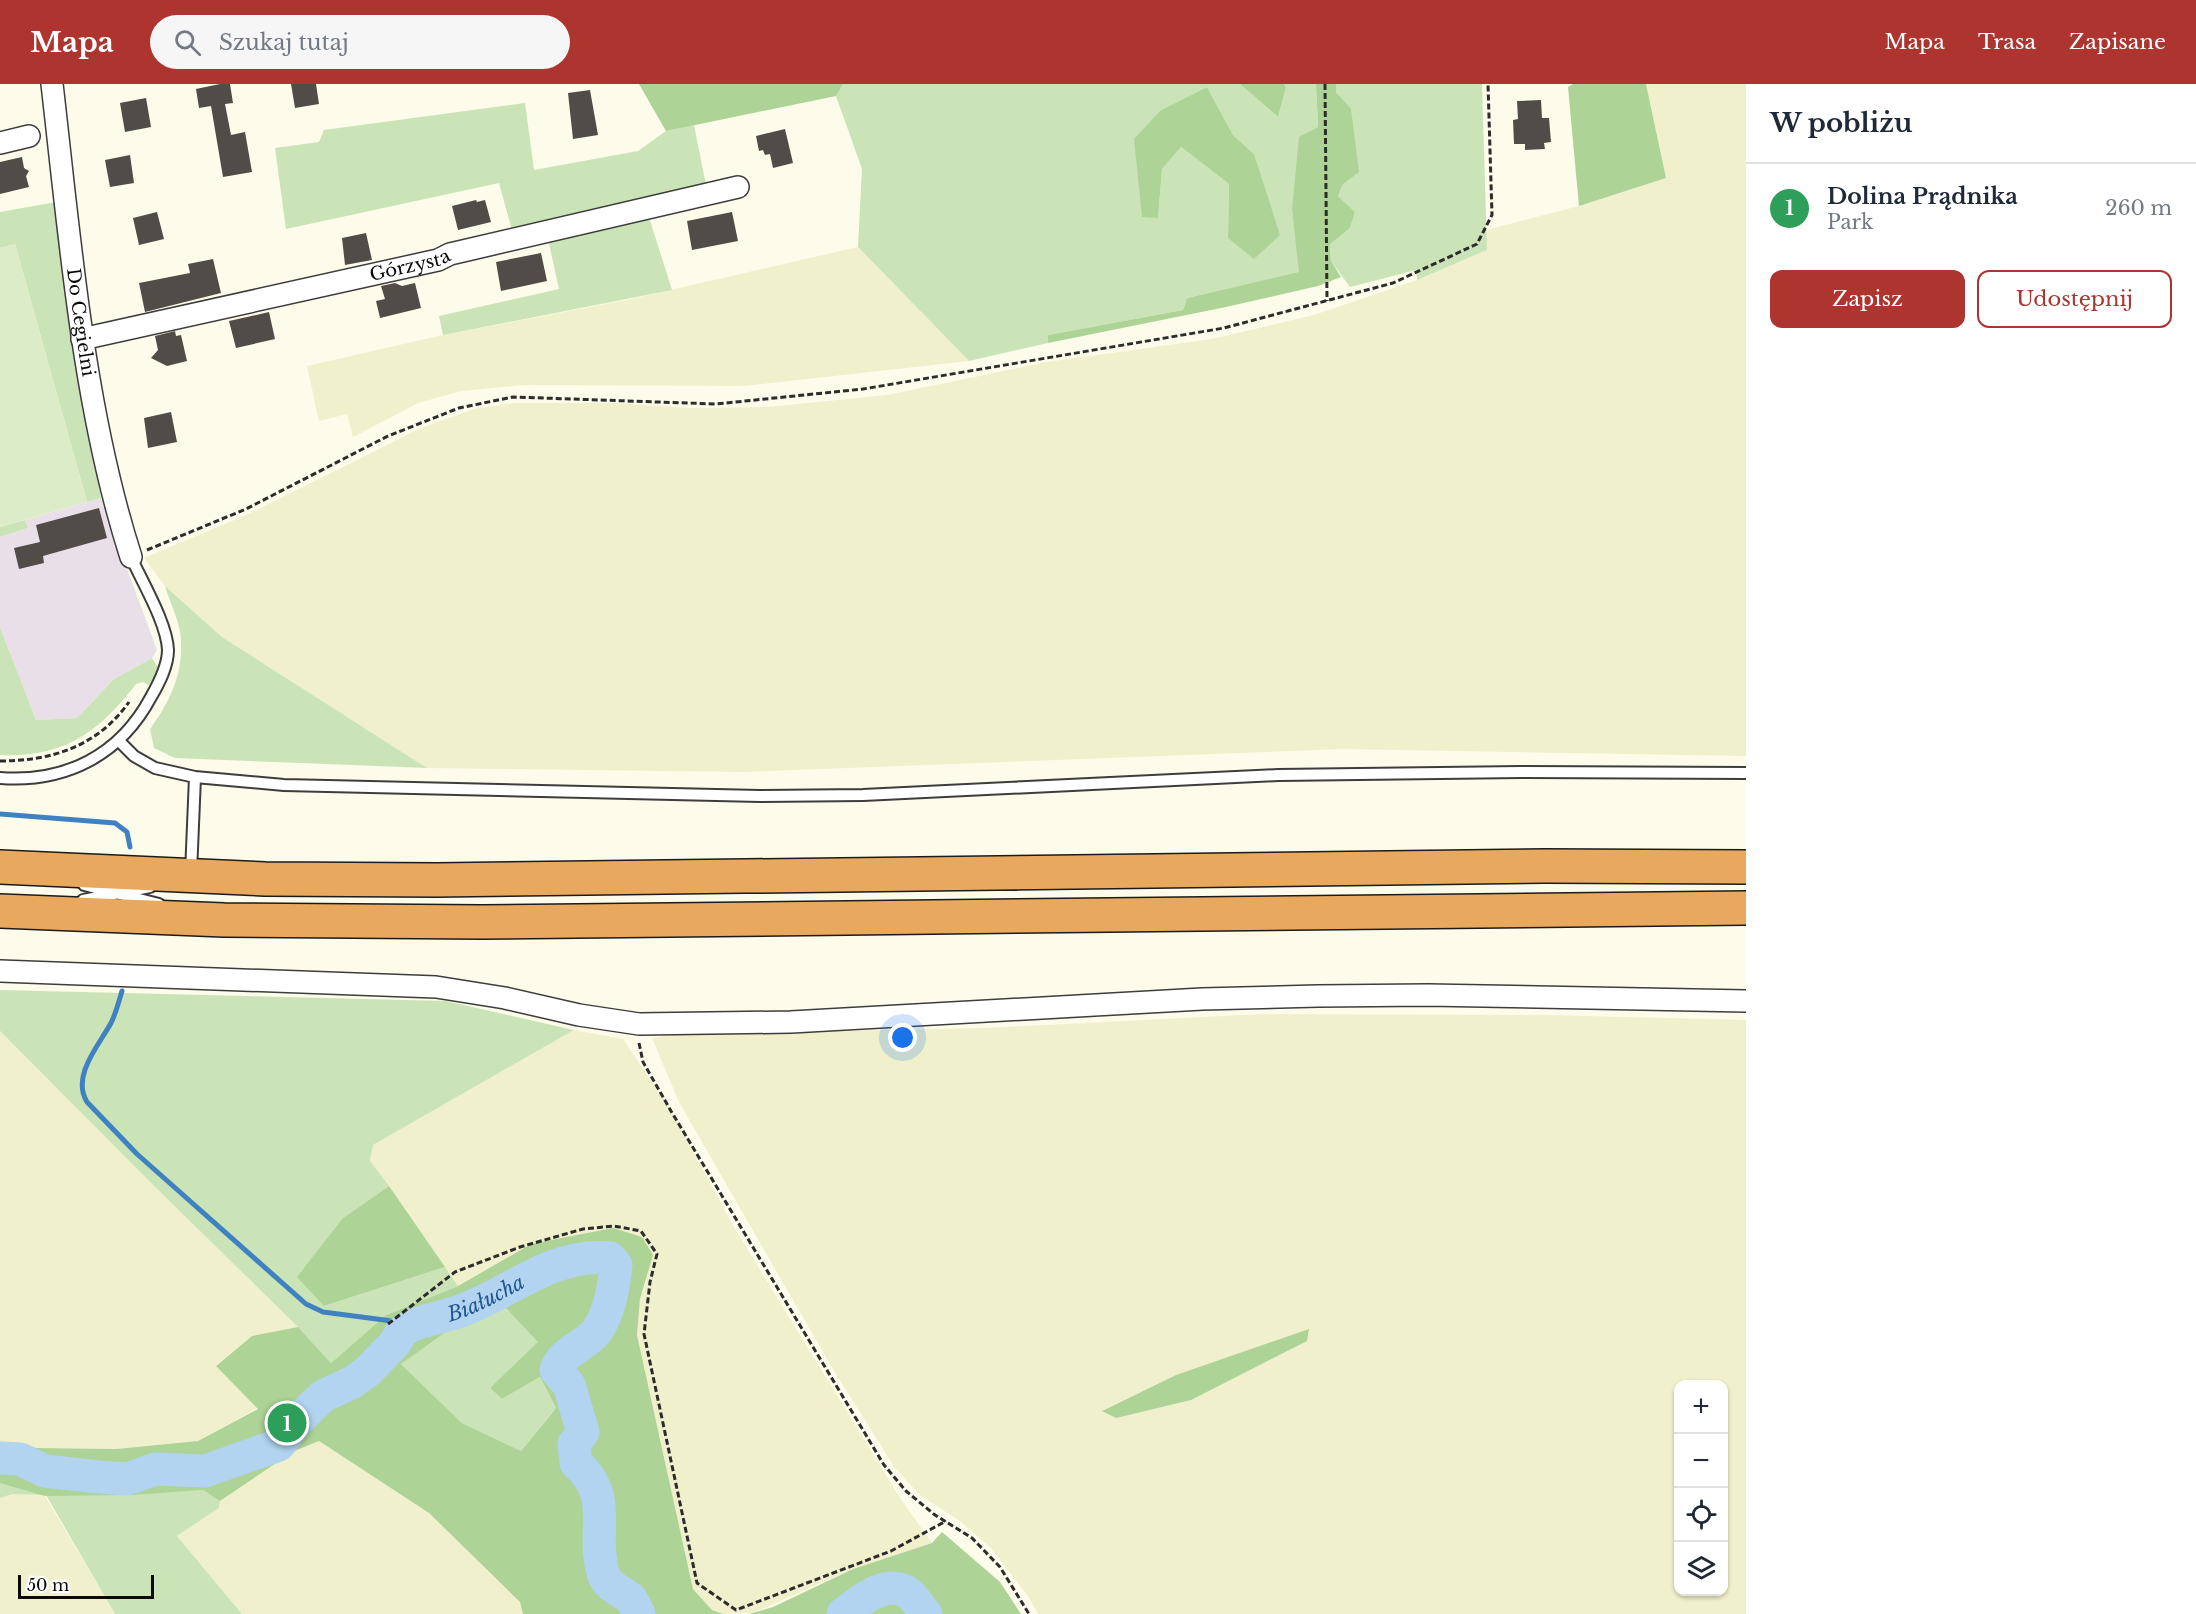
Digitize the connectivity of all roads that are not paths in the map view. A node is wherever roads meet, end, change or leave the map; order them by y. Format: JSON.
{"nodes":[{"id":1,"x":55,"y":85,"type":"edge"},
{"id":2,"x":29,"y":136,"type":"dead end"},
{"id":3,"x":0,"y":143,"type":"edge"},
{"id":4,"x":738,"y":187,"type":"dead end"},
{"id":5,"x":82,"y":339,"type":"junction"},
{"id":6,"x":131,"y":557,"type":"joint"},
{"id":7,"x":119,"y":741,"type":"junction"},
{"id":8,"x":1746,"y":772,"type":"edge"},
{"id":9,"x":195,"y":777,"type":"junction"},
{"id":10,"x":0,"y":778,"type":"edge"},
{"id":11,"x":1746,"y":867,"type":"edge"},
{"id":12,"x":8,"y":868,"type":"edge"},
{"id":13,"x":191,"y":877,"type":"junction"},
{"id":14,"x":121,"y":894,"type":"junction"},
{"id":15,"x":1746,"y":908,"type":"edge"},
{"id":16,"x":6,"y":911,"type":"edge"},
{"id":17,"x":224,"y":920,"type":"junction"},
{"id":18,"x":0,"y":971,"type":"edge"},
{"id":19,"x":1746,"y":1001,"type":"edge"}],
"edges":[{"from":1,"to":5,"type":"street","name":"Do Cegielni"},
{"from":2,"to":3,"type":"street"},
{"from":4,"to":5,"type":"street","name":"Górzysta"},
{"from":5,"to":6,"type":"street","name":"Do Cegielni"},
{"from":6,"to":7,"type":"lane"},
{"from":7,"to":9,"type":"lane"},
{"from":7,"to":10,"type":"lane"},
{"from":8,"to":9,"type":"lane"},
{"from":9,"to":13,"type":"lane"},
{"from":11,"to":13,"type":"highway"},
{"from":12,"to":13,"type":"highway"},
{"from":12,"to":14,"type":"lane"},
{"from":13,"to":14,"type":"lane"},
{"from":14,"to":16,"type":"lane"},
{"from":14,"to":17,"type":"lane"},
{"from":15,"to":17,"type":"highway"},
{"from":16,"to":17,"type":"highway"},
{"from":18,"to":19,"type":"street"}]}
